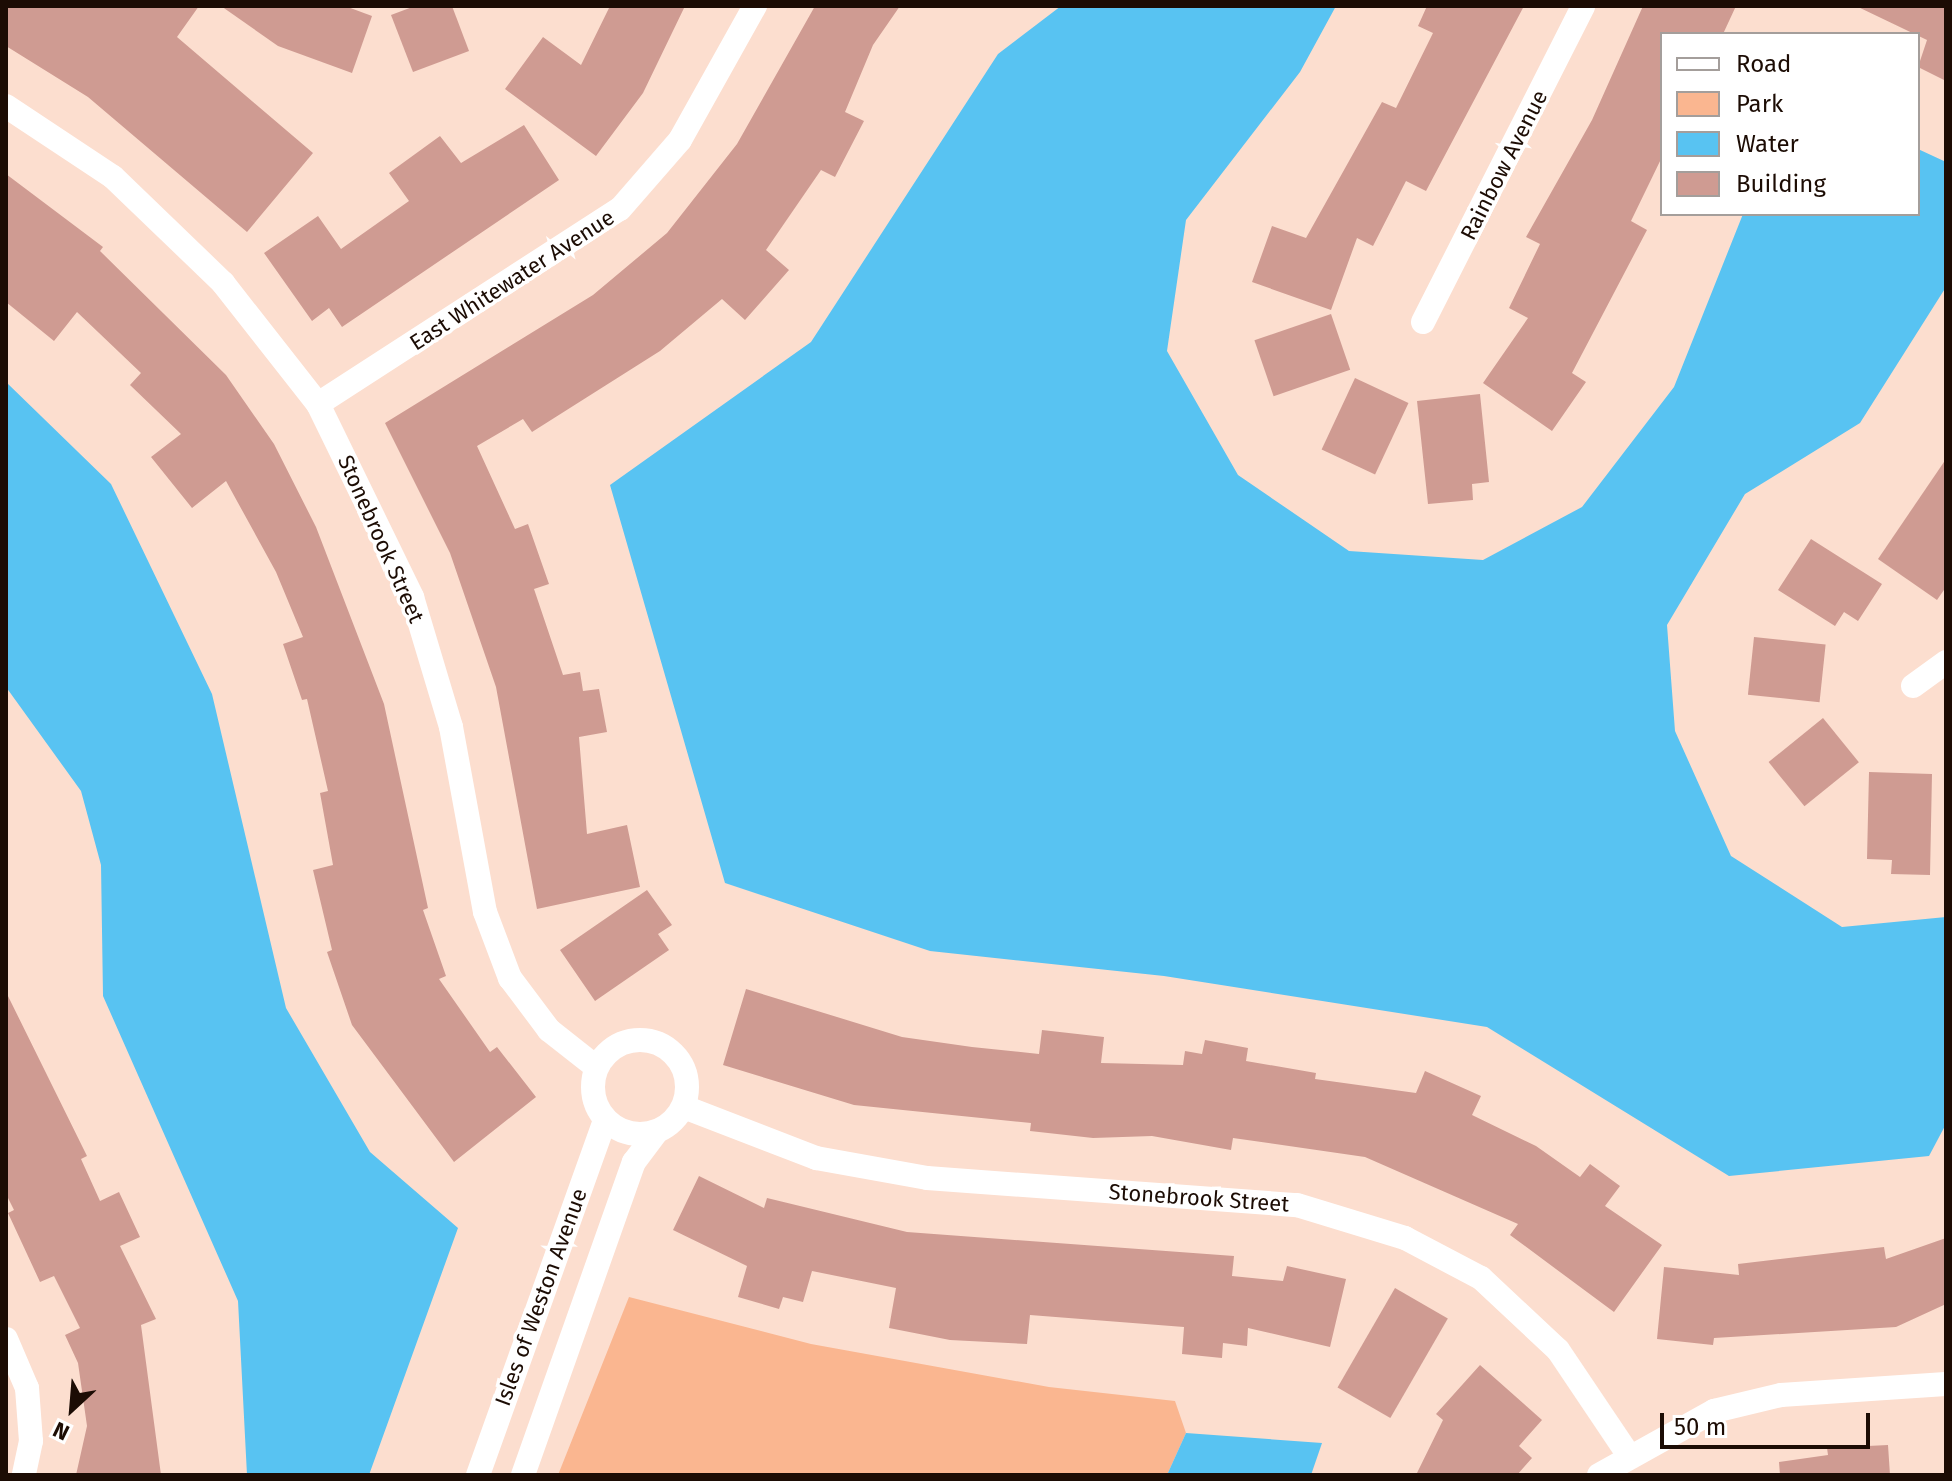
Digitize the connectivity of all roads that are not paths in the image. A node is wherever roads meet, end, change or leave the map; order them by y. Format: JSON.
{"nodes":[{"id":1,"x":755,"y":6,"type":"edge"},
{"id":2,"x":1583,"y":6,"type":"edge"},
{"id":3,"x":6,"y":106,"type":"edge"},
{"id":4,"x":1423,"y":322,"type":"dead end"},
{"id":5,"x":318,"y":404,"type":"junction"},
{"id":6,"x":1946,"y":662,"type":"edge"},
{"id":7,"x":1913,"y":686,"type":"dead end"},
{"id":8,"x":596,"y":1067,"type":"junction"},
{"id":9,"x":684,"y":1107,"type":"junction"},
{"id":10,"x":605,"y":1120,"type":"junction"},
{"id":11,"x":657,"y":1132,"type":"junction"},
{"id":12,"x":6,"y":1339,"type":"edge"},
{"id":13,"x":1946,"y":1384,"type":"edge"},
{"id":14,"x":1628,"y":1454,"type":"junction"},
{"id":15,"x":24,"y":1475,"type":"edge"},
{"id":16,"x":478,"y":1475,"type":"edge"},
{"id":17,"x":523,"y":1475,"type":"edge"},
{"id":18,"x":1599,"y":1475,"type":"edge"}],
"edges":[{"from":1,"to":5,"type":"street","name":"East Whitewater Avenue"},
{"from":2,"to":4,"type":"street","name":"Rainbow Avenue"},
{"from":3,"to":5,"type":"street","name":"Stonebrook Street"},
{"from":5,"to":8,"type":"street","name":"Stonebrook Street"},
{"from":6,"to":7,"type":"street"},
{"from":8,"to":9,"type":"street"},
{"from":8,"to":10,"type":"street"},
{"from":9,"to":11,"type":"street"},
{"from":9,"to":14,"type":"street","name":"Stonebrook Street"},
{"from":10,"to":11,"type":"street"},
{"from":10,"to":16,"type":"street","name":"Isles of Weston Avenue"},
{"from":11,"to":17,"type":"street","name":"Isles of Weston Avenue"},
{"from":12,"to":15,"type":"street"},
{"from":13,"to":14,"type":"street"},
{"from":14,"to":18,"type":"street"}]}
